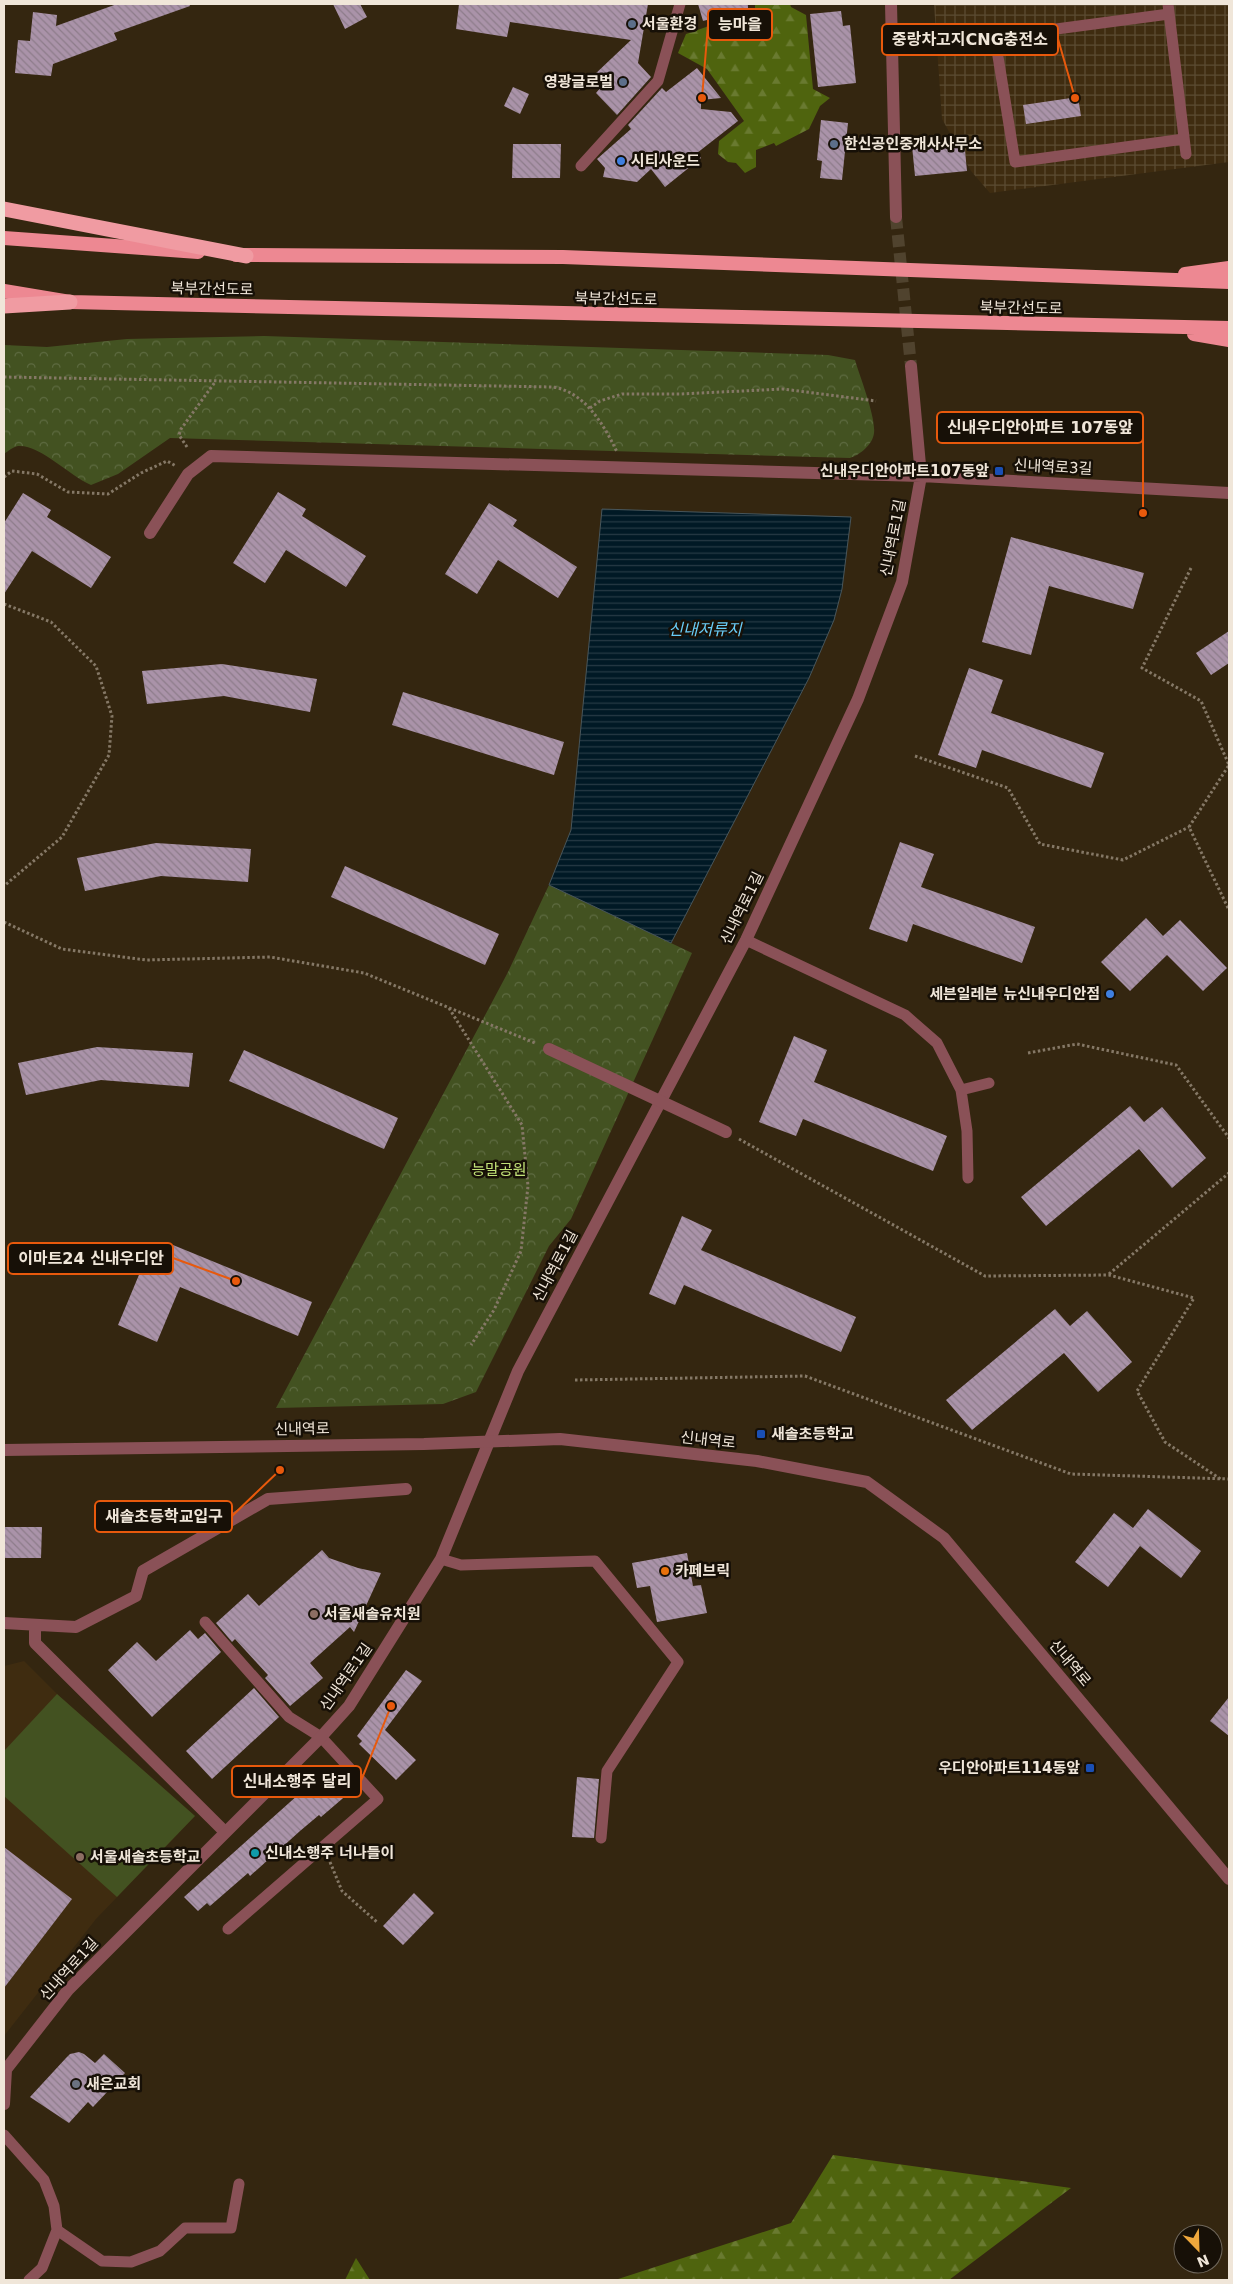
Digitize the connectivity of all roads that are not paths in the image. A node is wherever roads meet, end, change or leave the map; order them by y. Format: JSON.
{"nodes":[{"id":1,"x":680,"y":4,"type":"edge"},
{"id":2,"x":891,"y":4,"type":"edge"},
{"id":3,"x":1168,"y":9,"type":"edge"},
{"id":4,"x":1184,"y":139,"type":"junction"},
{"id":5,"x":1186,"y":154,"type":"dead end"},
{"id":6,"x":581,"y":166,"type":"dead end"},
{"id":7,"x":4,"y":209,"type":"edge"},
{"id":8,"x":896,"y":217,"type":"tunnel mouth"},
{"id":9,"x":4,"y":238,"type":"edge"},
{"id":10,"x":246,"y":256,"type":"junction"},
{"id":11,"x":1229,"y":268,"type":"edge"},
{"id":12,"x":1140,"y":280,"type":"junction"},
{"id":13,"x":1229,"y":282,"type":"edge"},
{"id":14,"x":4,"y":291,"type":"edge"},
{"id":15,"x":70,"y":302,"type":"junction"},
{"id":16,"x":4,"y":306,"type":"edge"},
{"id":17,"x":1154,"y":327,"type":"junction"},
{"id":18,"x":1229,"y":328,"type":"edge"},
{"id":19,"x":1229,"y":340,"type":"edge"},
{"id":20,"x":911,"y":366,"type":"tunnel mouth"},
{"id":21,"x":921,"y":476,"type":"junction"},
{"id":22,"x":1229,"y":493,"type":"edge"},
{"id":23,"x":150,"y":533,"type":"dead end"},
{"id":24,"x":746,"y":940,"type":"junction"},
{"id":25,"x":549,"y":1049,"type":"road end"},
{"id":26,"x":989,"y":1083,"type":"dead end"},
{"id":27,"x":962,"y":1090,"type":"junction"},
{"id":28,"x":726,"y":1132,"type":"road end"},
{"id":29,"x":968,"y":1178,"type":"dead end"},
{"id":30,"x":488,"y":1442,"type":"junction"},
{"id":31,"x":4,"y":1450,"type":"edge"},
{"id":32,"x":406,"y":1489,"type":"dead end"},
{"id":33,"x":440,"y":1559,"type":"junction"},
{"id":34,"x":205,"y":1622,"type":"dead end"},
{"id":35,"x":4,"y":1623,"type":"edge"},
{"id":36,"x":35,"y":1625,"type":"junction"},
{"id":37,"x":320,"y":1737,"type":"junction"},
{"id":38,"x":225,"y":1832,"type":"junction"},
{"id":39,"x":601,"y":1838,"type":"dead end"},
{"id":40,"x":1229,"y":1879,"type":"edge"},
{"id":41,"x":228,"y":1929,"type":"dead end"},
{"id":42,"x":5,"y":2071,"type":"edge"},
{"id":43,"x":4,"y":2104,"type":"edge"},
{"id":44,"x":4,"y":2135,"type":"edge"},
{"id":45,"x":239,"y":2184,"type":"dead end"},
{"id":46,"x":56,"y":2230,"type":"junction"},
{"id":47,"x":29,"y":2280,"type":"edge"}],
"edges":[{"from":1,"to":6,"type":"lane"},
{"from":2,"to":8,"type":"street"},
{"from":3,"to":4,"type":"lane"},
{"from":3,"to":4,"type":"lane"},
{"from":4,"to":5,"type":"lane"},
{"from":7,"to":10,"type":"highway"},
{"from":9,"to":10,"type":"highway"},
{"from":10,"to":12,"type":"highway"},
{"from":11,"to":12,"type":"highway"},
{"from":12,"to":13,"type":"highway"},
{"from":14,"to":15,"type":"highway","name":"북부간선도로"},
{"from":15,"to":16,"type":"highway"},
{"from":15,"to":17,"type":"highway","name":"북부간선도로"},
{"from":17,"to":18,"type":"highway","name":"북부간선도로"},
{"from":17,"to":19,"type":"highway"},
{"from":20,"to":21,"type":"street","name":"신내역로1길"},
{"from":21,"to":22,"type":"street","name":"신내역로3길"},
{"from":21,"to":23,"type":"street","name":"신내역로3길"},
{"from":21,"to":24,"type":"street","name":"신내역로1길"},
{"from":24,"to":27,"type":"lane"},
{"from":24,"to":30,"type":"street","name":"신내역로1길"},
{"from":25,"to":28,"type":"street","bridge":true},
{"from":26,"to":27,"type":"lane"},
{"from":27,"to":29,"type":"lane"},
{"from":30,"to":31,"type":"street","name":"신내역로"},
{"from":30,"to":33,"type":"street","name":"신내역로1길"},
{"from":30,"to":40,"type":"street","name":"신내역로"},
{"from":32,"to":36,"type":"street"},
{"from":33,"to":37,"type":"street","name":"신내역로1길"},
{"from":33,"to":39,"type":"lane"},
{"from":34,"to":37,"type":"lane"},
{"from":35,"to":36,"type":"street"},
{"from":36,"to":38,"type":"street"},
{"from":37,"to":38,"type":"street","name":"신내역로1길"},
{"from":37,"to":41,"type":"lane"},
{"from":38,"to":42,"type":"street","name":"신내역로1길"},
{"from":42,"to":43,"type":"street","name":"신내역로1길"},
{"from":44,"to":46,"type":"lane"},
{"from":45,"to":46,"type":"lane"},
{"from":46,"to":47,"type":"lane"}]}
